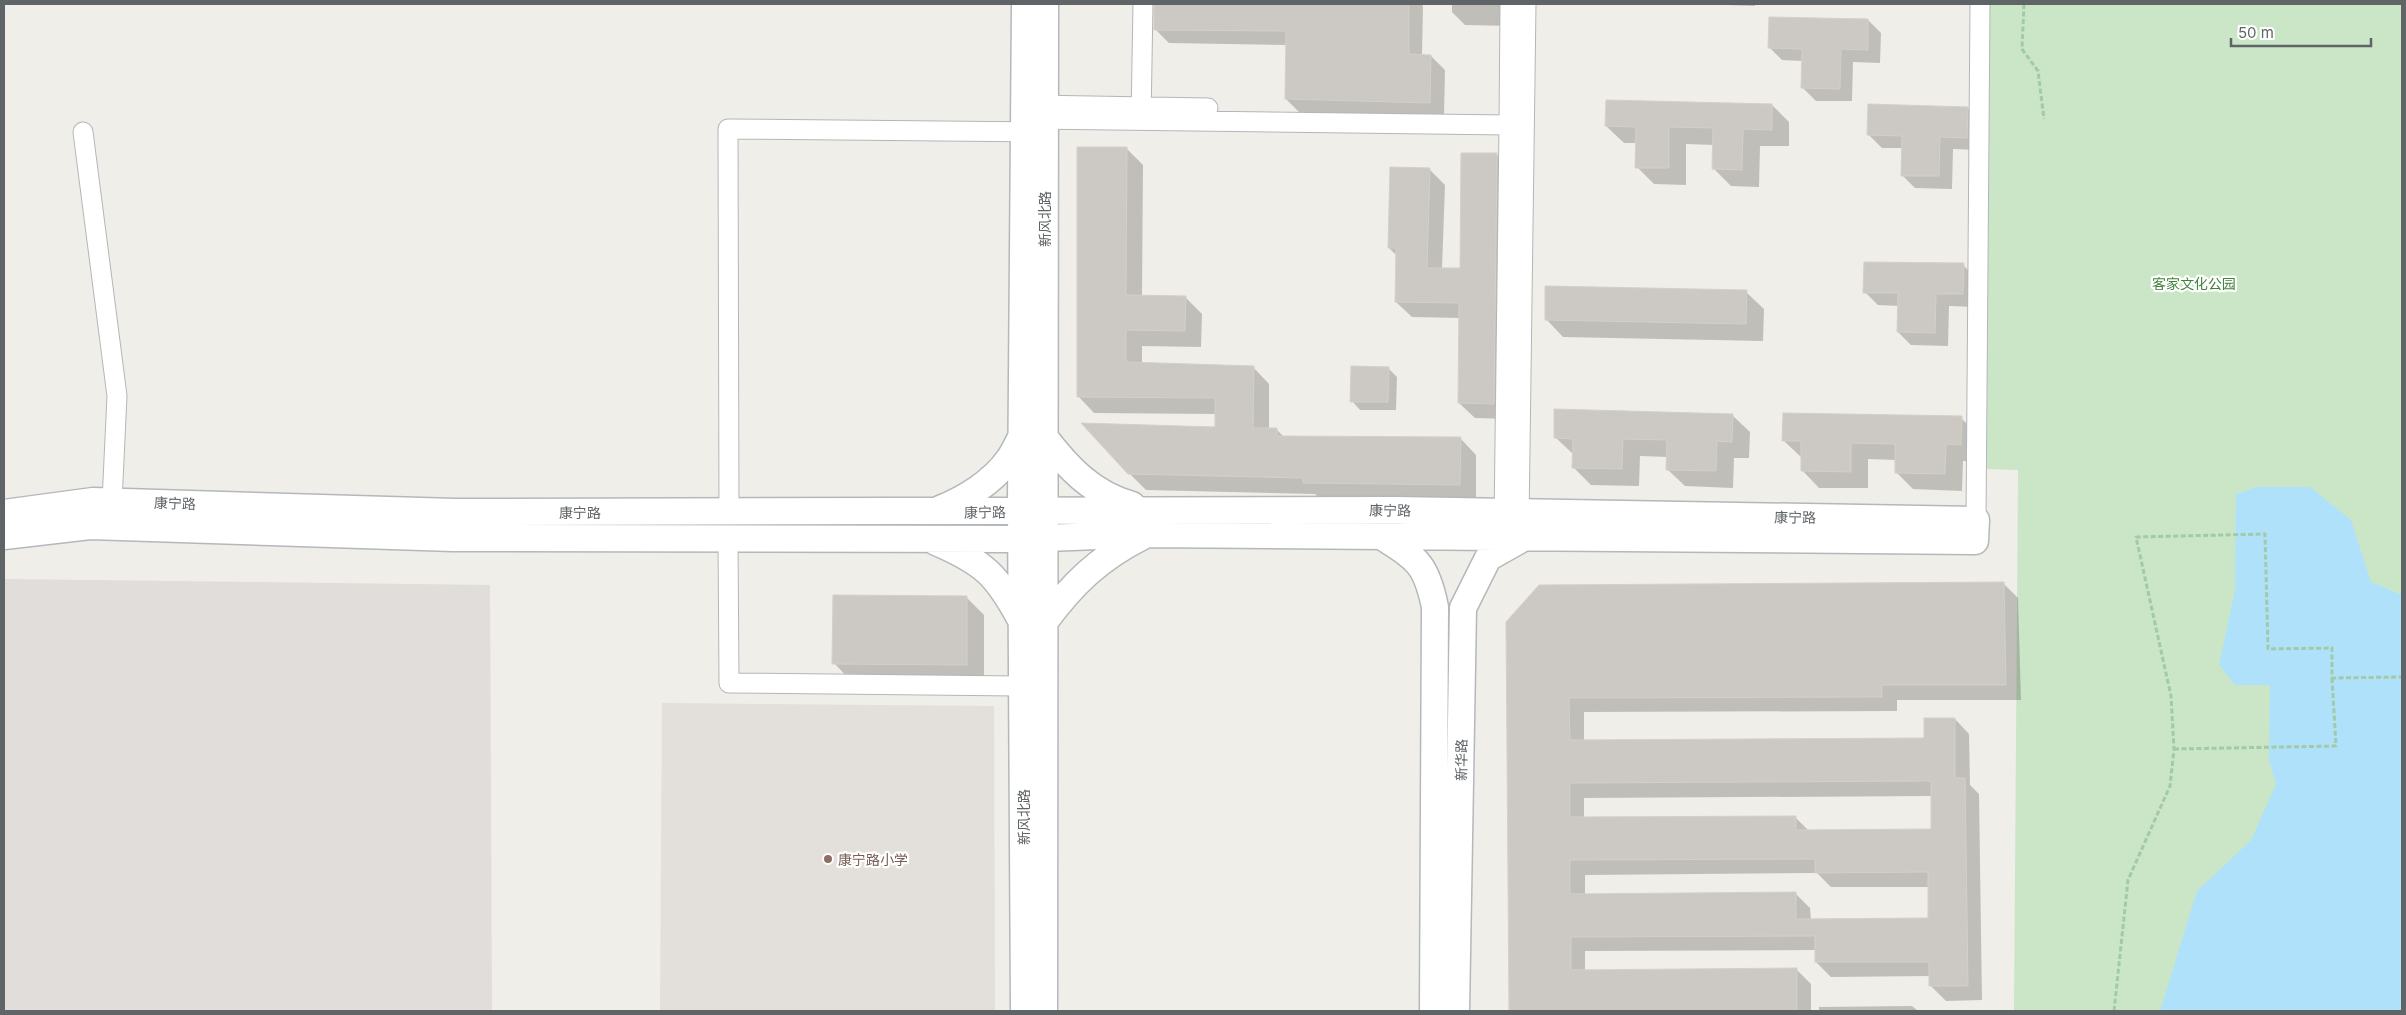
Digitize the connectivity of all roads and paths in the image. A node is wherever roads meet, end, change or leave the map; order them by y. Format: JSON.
{"nodes":[{"id":1,"x":1025,"y":4,"type":"edge"},
{"id":2,"x":1045,"y":4,"type":"edge"},
{"id":3,"x":1130,"y":4,"type":"edge"},
{"id":4,"x":1143,"y":4,"type":"edge"},
{"id":5,"x":1510,"y":4,"type":"edge"},
{"id":6,"x":1526,"y":4,"type":"edge"},
{"id":7,"x":1972,"y":4,"type":"edge"},
{"id":8,"x":1980,"y":4,"type":"edge"},
{"id":9,"x":2024,"y":4,"type":"edge"},
{"id":10,"x":1134,"y":113,"type":"junction"},
{"id":11,"x":1034,"y":119,"type":"junction"},
{"id":12,"x":1517,"y":119,"type":"junction"},
{"id":13,"x":2044,"y":119,"type":"dead end"},
{"id":14,"x":83,"y":132,"type":"dead end"},
{"id":15,"x":1033,"y":435,"type":"junction"},
{"id":16,"x":112,"y":502,"type":"junction"},
{"id":17,"x":1032,"y":511,"type":"junction"},
{"id":18,"x":729,"y":512,"type":"junction"},
{"id":19,"x":930,"y":512,"type":"junction"},
{"id":20,"x":4,"y":513,"type":"edge"},
{"id":21,"x":1148,"y":522,"type":"junction"},
{"id":22,"x":1514,"y":527,"type":"junction"},
{"id":23,"x":1970,"y":527,"type":"junction"},
{"id":24,"x":4,"y":536,"type":"edge"},
{"id":25,"x":1380,"y":536,"type":"junction"},
{"id":26,"x":728,"y":538,"type":"junction"},
{"id":27,"x":929,"y":538,"type":"junction"},
{"id":28,"x":1033,"y":538,"type":"junction"},
{"id":29,"x":1033,"y":623,"type":"junction"},
{"id":30,"x":2402,"y":677,"type":"edge"},
{"id":31,"x":2332,"y":678,"type":"junction"},
{"id":32,"x":1023,"y":686,"type":"junction"},
{"id":33,"x":2174,"y":749,"type":"junction"},
{"id":34,"x":1024,"y":1011,"type":"edge"},
{"id":35,"x":1044,"y":1011,"type":"edge"},
{"id":36,"x":1433,"y":1011,"type":"edge"},
{"id":37,"x":1456,"y":1011,"type":"edge"},
{"id":38,"x":2114,"y":1011,"type":"edge"}],
"edges":[{"from":1,"to":11,"type":"street","name":"新风北路"},
{"from":2,"to":11,"type":"street","name":"新风北路"},
{"from":3,"to":10,"type":"street"},
{"from":4,"to":10,"type":"street"},
{"from":5,"to":12,"type":"street"},
{"from":6,"to":12,"type":"street"},
{"from":7,"to":23,"type":"street"},
{"from":8,"to":23,"type":"street"},
{"from":9,"to":13,"type":"path"},
{"from":10,"to":11,"type":"street"},
{"from":10,"to":12,"type":"street"},
{"from":11,"to":15,"type":"street","name":"新风北路"},
{"from":11,"to":18,"type":"street"},
{"from":12,"to":22,"type":"street"},
{"from":14,"to":16,"type":"street"},
{"from":15,"to":17,"type":"street","name":"新风北路"},
{"from":15,"to":19,"type":"street","name":"新风北路"},
{"from":15,"to":21,"type":"street"},
{"from":16,"to":18,"type":"street","name":"康宁路"},
{"from":16,"to":20,"type":"street","name":"康宁路"},
{"from":17,"to":19,"type":"street","name":"康宁路"},
{"from":17,"to":21,"type":"street","name":"康宁路"},
{"from":17,"to":28,"type":"street","name":"新风北路"},
{"from":18,"to":19,"type":"street","name":"康宁路"},
{"from":21,"to":22,"type":"street","name":"康宁路"},
{"from":21,"to":25,"type":"street","name":"康宁路"},
{"from":21,"to":28,"type":"street","name":"康宁路"},
{"from":21,"to":29,"type":"street"},
{"from":22,"to":23,"type":"street","name":"康宁路"},
{"from":22,"to":25,"type":"street","name":"康宁路"},
{"from":22,"to":37,"type":"street","name":"新华路"},
{"from":24,"to":26,"type":"street","name":"康宁路"},
{"from":25,"to":36,"type":"street","name":"新华路"},
{"from":26,"to":27,"type":"street","name":"康宁路"},
{"from":26,"to":32,"type":"street"},
{"from":27,"to":28,"type":"street","name":"康宁路"},
{"from":27,"to":29,"type":"street","name":"新风北路"},
{"from":28,"to":29,"type":"street","name":"新风北路"},
{"from":29,"to":32,"type":"street","name":"新风北路"},
{"from":29,"to":35,"type":"street","name":"新风北路"},
{"from":30,"to":31,"type":"path"},
{"from":31,"to":33,"type":"path"},
{"from":31,"to":33,"type":"path"},
{"from":32,"to":34,"type":"street","name":"新风北路"},
{"from":33,"to":38,"type":"path"}]}
